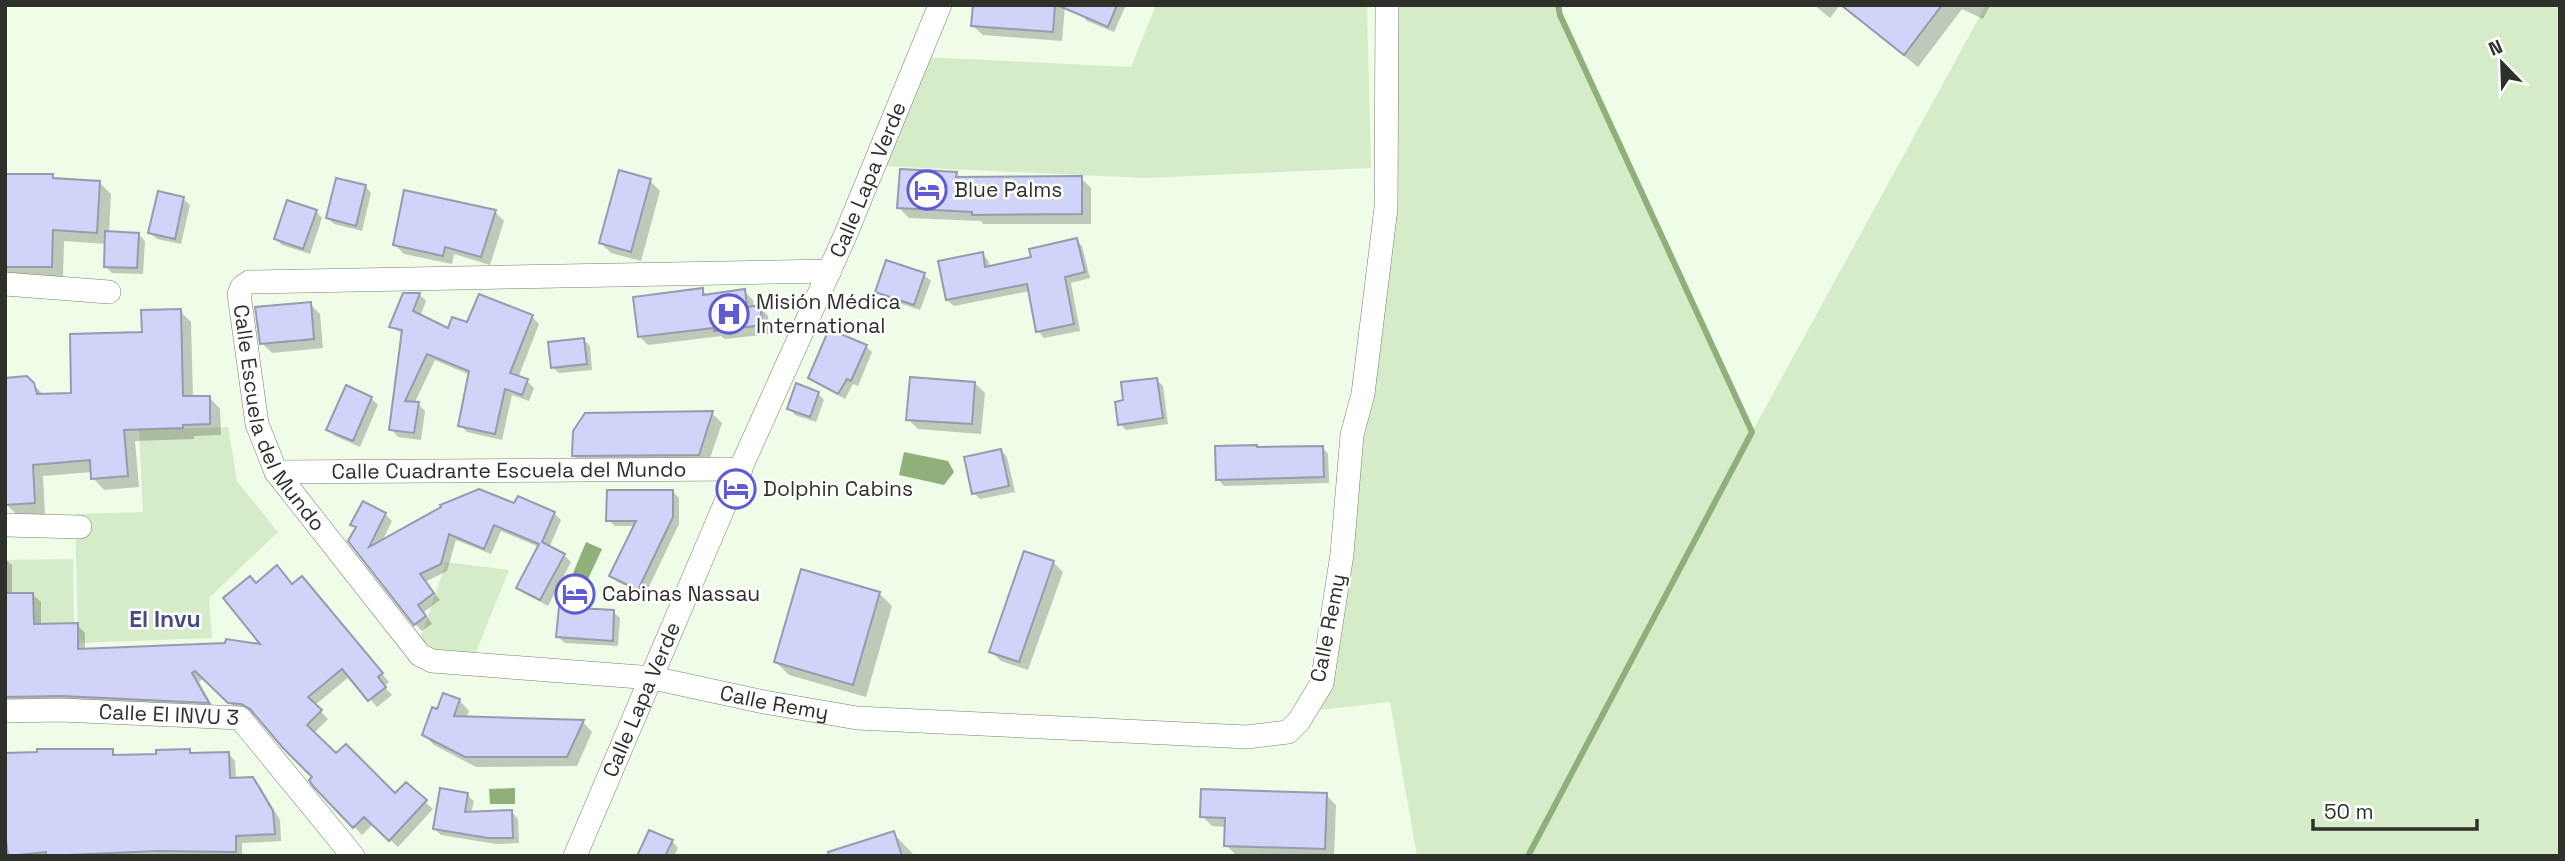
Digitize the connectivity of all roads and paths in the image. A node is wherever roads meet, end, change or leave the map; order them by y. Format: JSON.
{"nodes":[{"id":1,"x":940,"y":5,"type":"edge"},
{"id":2,"x":1387,"y":5,"type":"edge"},
{"id":3,"x":830,"y":271,"type":"junction"},
{"id":4,"x":5,"y":284,"type":"edge"},
{"id":5,"x":109,"y":292,"type":"dead end"},
{"id":6,"x":741,"y":469,"type":"junction"},
{"id":7,"x":276,"y":472,"type":"junction"},
{"id":8,"x":5,"y":525,"type":"edge"},
{"id":9,"x":80,"y":527,"type":"dead end"},
{"id":10,"x":653,"y":678,"type":"junction"},
{"id":11,"x":5,"y":711,"type":"edge"},
{"id":12,"x":353,"y":856,"type":"edge"},
{"id":13,"x":575,"y":856,"type":"edge"}],
"edges":[{"from":1,"to":3,"type":"street","name":"Calle Lapa Verde"},
{"from":2,"to":10,"type":"street","name":"Calle Remy"},
{"from":3,"to":6,"type":"street","name":"Calle Lapa Verde"},
{"from":3,"to":7,"type":"street","name":"Calle Escuela del Mundo"},
{"from":4,"to":5,"type":"street"},
{"from":6,"to":7,"type":"street","name":"Calle Cuadrante Escuela del Mundo"},
{"from":6,"to":10,"type":"street","name":"Calle Lapa Verde"},
{"from":7,"to":10,"type":"street","name":"Calle Escuela del Mundo"},
{"from":8,"to":9,"type":"street"},
{"from":10,"to":13,"type":"street","name":"Calle Lapa Verde"},
{"from":11,"to":12,"type":"street","name":"Calle El INVU 3"}]}
